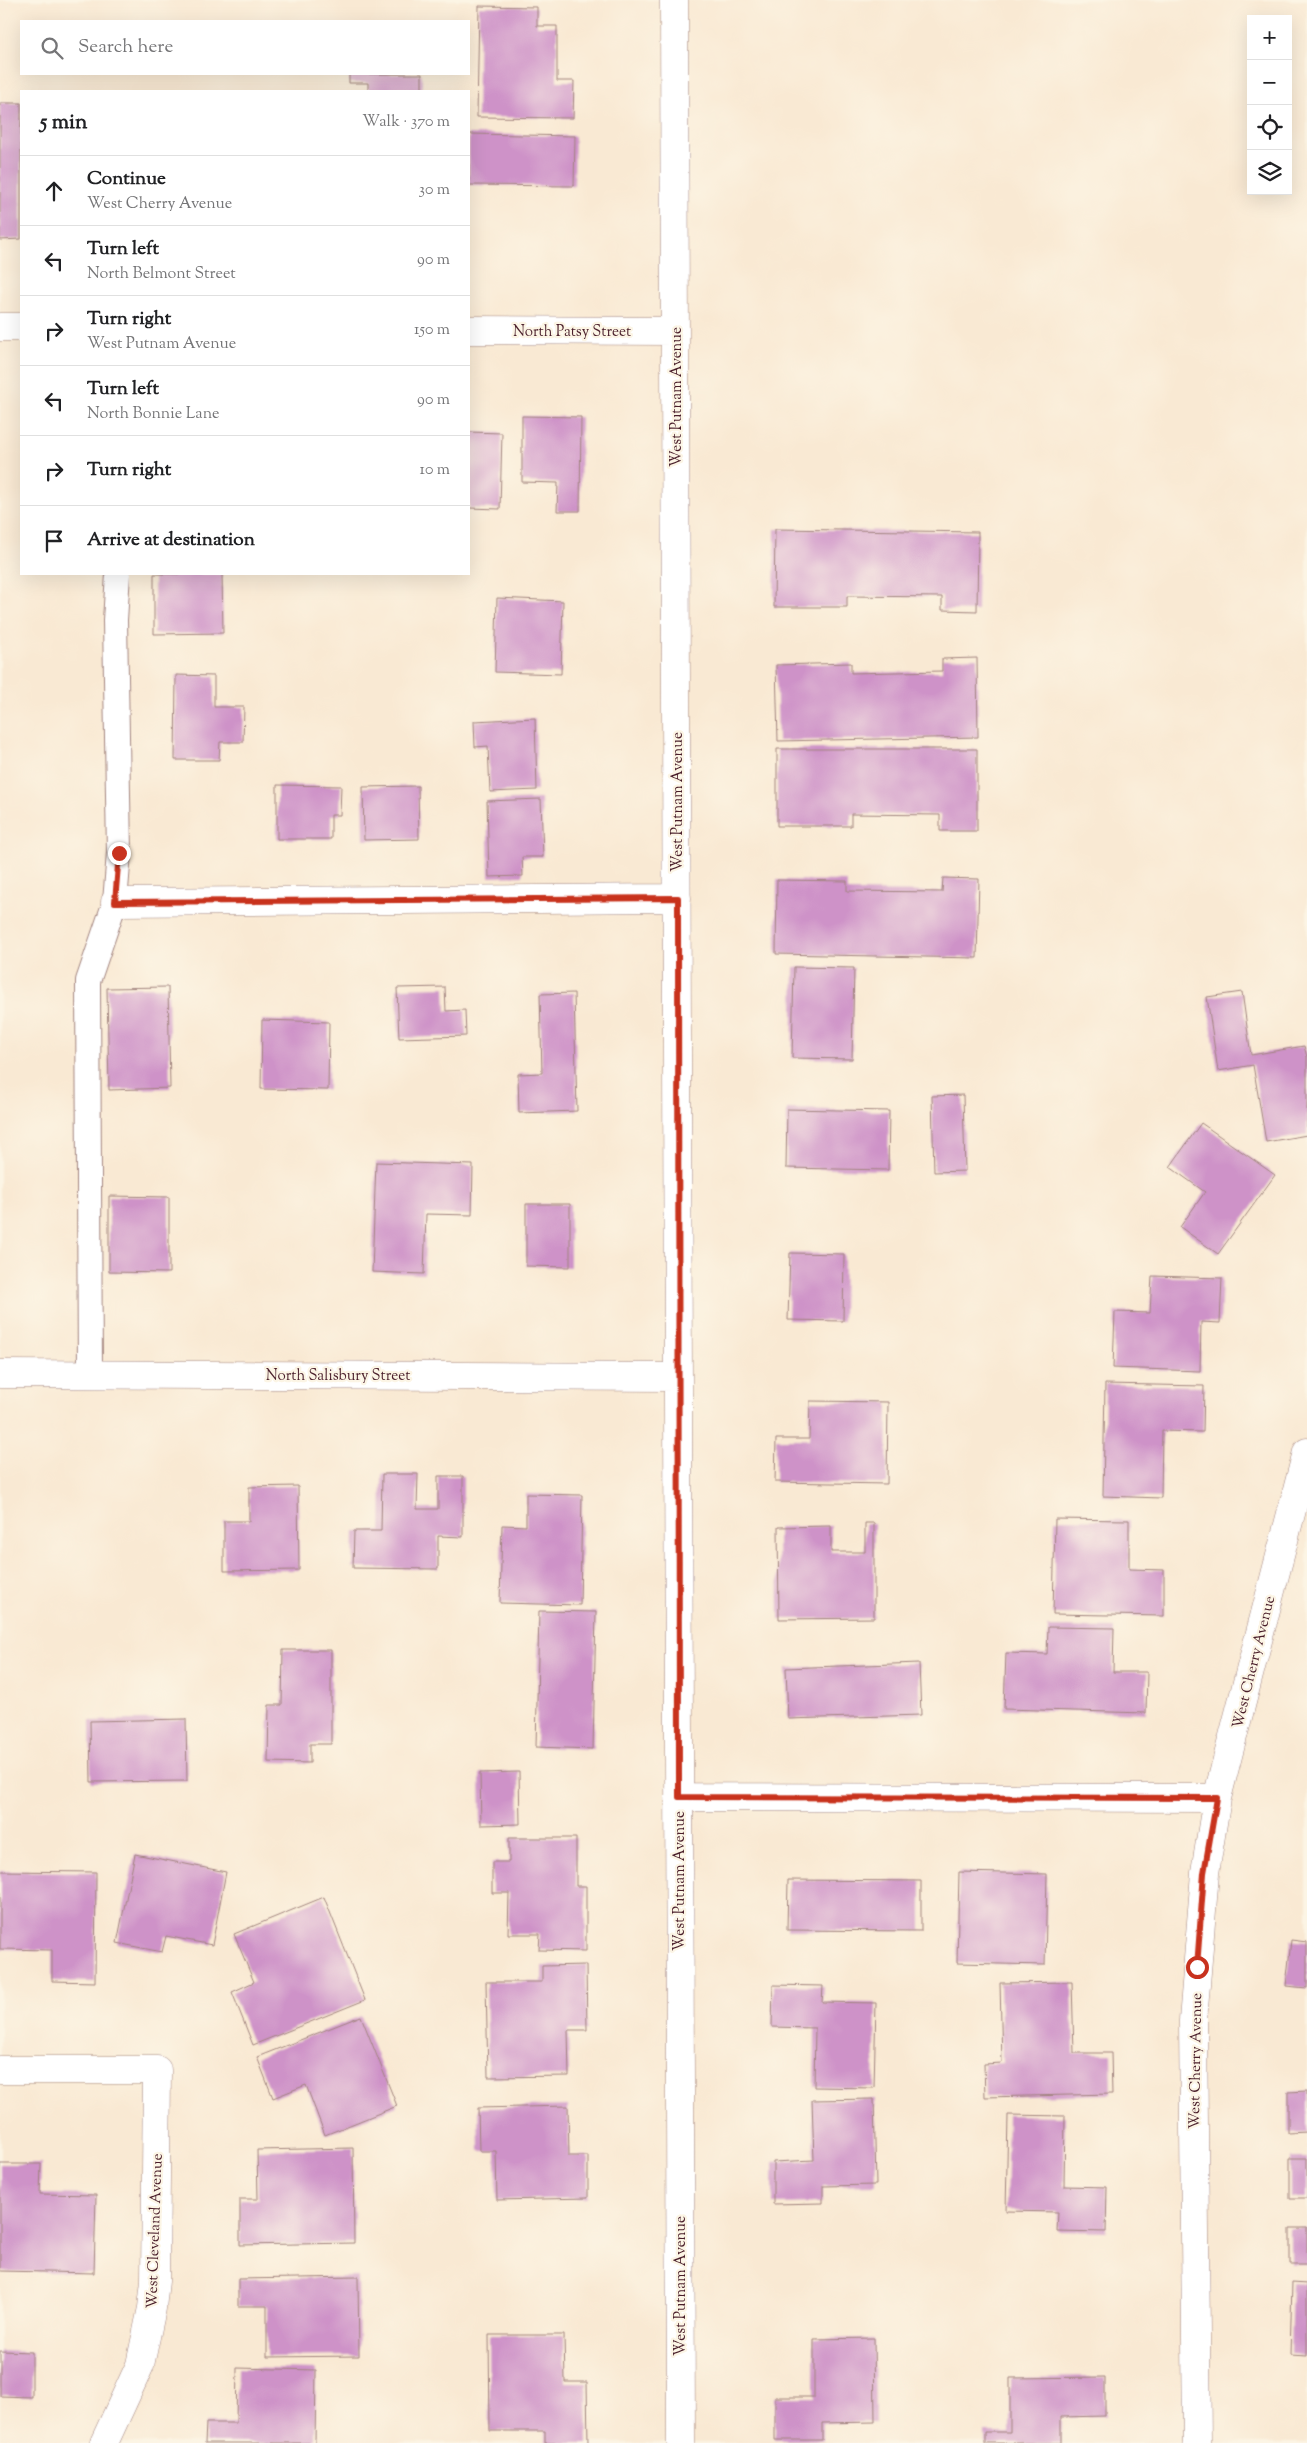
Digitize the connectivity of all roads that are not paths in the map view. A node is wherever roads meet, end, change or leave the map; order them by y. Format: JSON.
{"nodes":[{"id":1,"x":674,"y":0,"type":"edge"},
{"id":2,"x":0,"y":326,"type":"edge"},
{"id":3,"x":20,"y":327,"type":"edge"},
{"id":4,"x":470,"y":330,"type":"edge"},
{"id":5,"x":676,"y":331,"type":"junction"},
{"id":6,"x":118,"y":575,"type":"edge"},
{"id":7,"x":678,"y":898,"type":"junction"},
{"id":8,"x":115,"y":902,"type":"junction"},
{"id":9,"x":0,"y":1374,"type":"edge"},
{"id":10,"x":90,"y":1374,"type":"junction"},
{"id":11,"x":677,"y":1377,"type":"junction"},
{"id":12,"x":1307,"y":1452,"type":"edge"},
{"id":13,"x":679,"y":1797,"type":"junction"},
{"id":14,"x":1217,"y":1798,"type":"junction"},
{"id":15,"x":0,"y":2070,"type":"edge"},
{"id":16,"x":104,"y":2443,"type":"edge"},
{"id":17,"x":681,"y":2443,"type":"edge"},
{"id":18,"x":1197,"y":2443,"type":"edge"}],
"edges":[{"from":1,"to":5,"type":"street","name":"West Putnam Avenue"},
{"from":2,"to":3,"type":"street"},
{"from":4,"to":5,"type":"street","name":"North Patsy Street"},
{"from":5,"to":7,"type":"street","name":"West Putnam Avenue"},
{"from":6,"to":8,"type":"lane"},
{"from":7,"to":8,"type":"street"},
{"from":7,"to":11,"type":"street","name":"West Putnam Avenue"},
{"from":8,"to":10,"type":"lane"},
{"from":9,"to":10,"type":"street","name":"North Salisbury Street"},
{"from":10,"to":11,"type":"street","name":"North Salisbury Street"},
{"from":11,"to":13,"type":"street","name":"West Putnam Avenue"},
{"from":12,"to":14,"type":"street","name":"West Cherry Avenue"},
{"from":13,"to":14,"type":"street"},
{"from":13,"to":17,"type":"street","name":"West Putnam Avenue"},
{"from":14,"to":18,"type":"street","name":"West Cherry Avenue"},
{"from":15,"to":16,"type":"street","name":"West Cleveland Avenue"}]}
